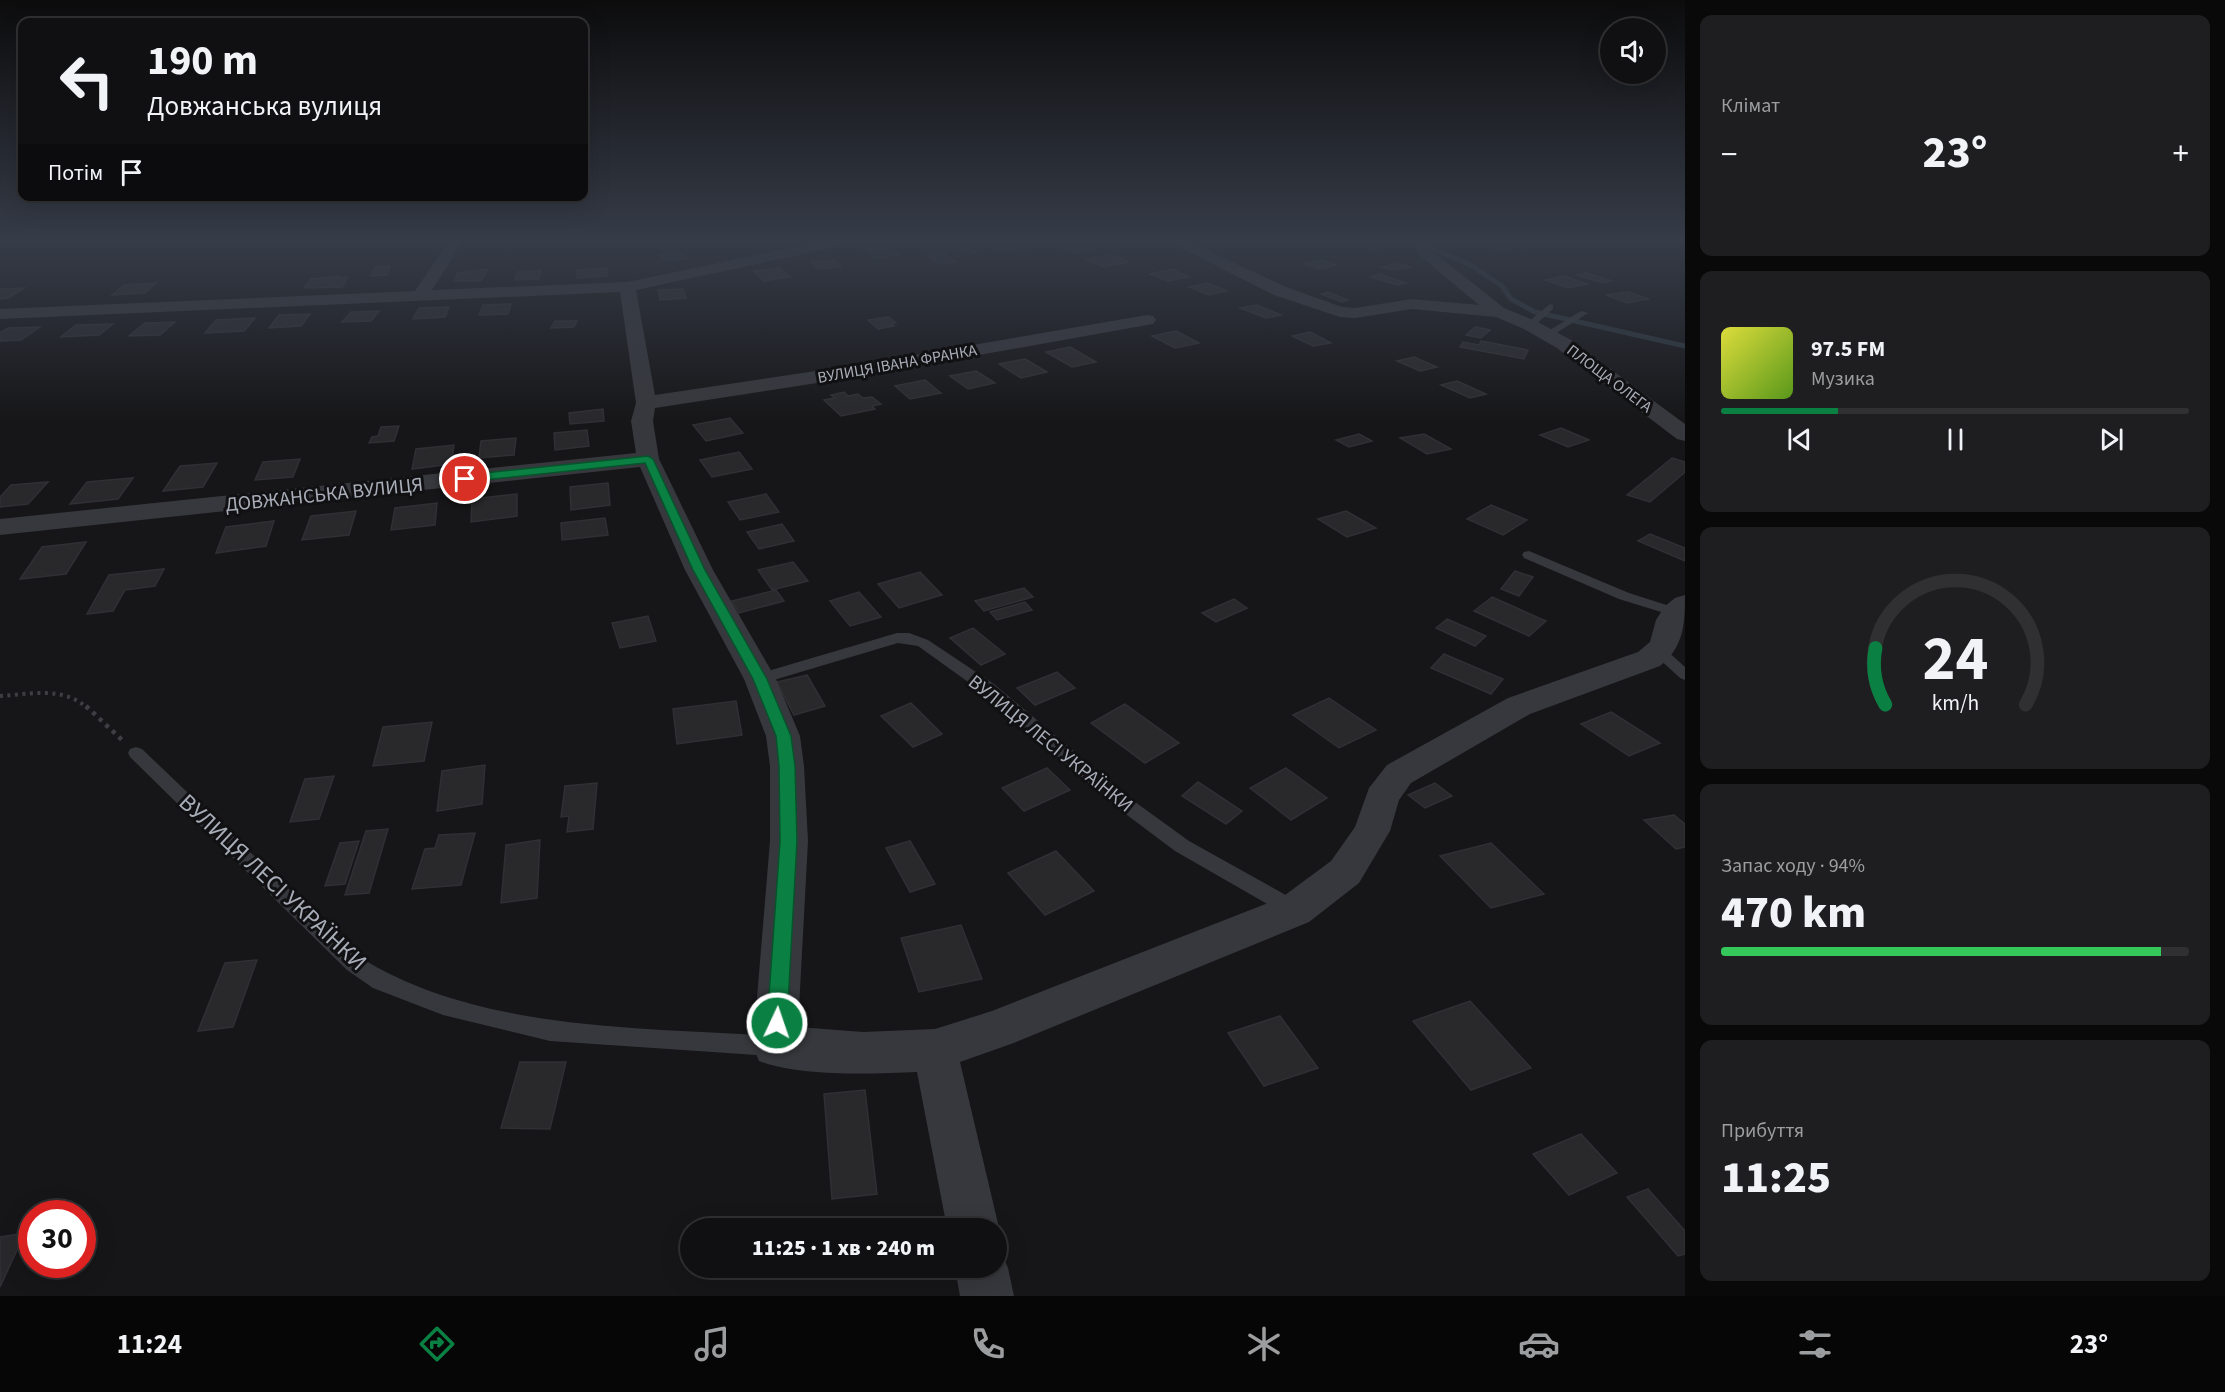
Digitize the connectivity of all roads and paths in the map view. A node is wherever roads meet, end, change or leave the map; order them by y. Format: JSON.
{"nodes":[{"id":1,"x":292,"y":301,"type":"edge"},
{"id":2,"x":629,"y":301,"type":"edge"},
{"id":3,"x":1310,"y":301,"type":"edge"},
{"id":4,"x":1486,"y":301,"type":"edge"},
{"id":5,"x":1548,"y":309,"type":"dead end"},
{"id":6,"x":1498,"y":312,"type":"junction"},
{"id":7,"x":0,"y":314,"type":"edge"},
{"id":8,"x":1580,"y":316,"type":"dead end"},
{"id":9,"x":1148,"y":320,"type":"dead end"},
{"id":10,"x":1534,"y":322,"type":"junction"},
{"id":11,"x":1547,"y":335,"type":"junction"},
{"id":12,"x":646,"y":403,"type":"junction"},
{"id":13,"x":1685,"y":434,"type":"edge"},
{"id":14,"x":648,"y":459,"type":"junction"},
{"id":15,"x":0,"y":527,"type":"edge"},
{"id":16,"x":1529,"y":555,"type":"dead end"},
{"id":17,"x":1679,"y":608,"type":"edge"},
{"id":18,"x":1673,"y":663,"type":"edge"},
{"id":19,"x":760,"y":679,"type":"junction"},
{"id":20,"x":0,"y":696,"type":"edge"},
{"id":21,"x":136,"y":753,"type":"joint"},
{"id":22,"x":1294,"y":910,"type":"junction"},
{"id":23,"x":776,"y":1046,"type":"junction"},
{"id":24,"x":935,"y":1050,"type":"junction"},
{"id":25,"x":971,"y":1218,"type":"edge"},
{"id":26,"x":983,"y":1278,"type":"edge"},
{"id":27,"x":987,"y":1296,"type":"edge"}],
"edges":[{"from":1,"to":7,"type":"street"},
{"from":2,"to":12,"type":"street"},
{"from":3,"to":6,"type":"street","name":"ПЛОЩА ОЛЕГА"},
{"from":4,"to":6,"type":"street","name":"ПЛОЩА ОЛЕГА"},
{"from":5,"to":10,"type":"lane"},
{"from":6,"to":10,"type":"street","name":"ПЛОЩА ОЛЕГА"},
{"from":8,"to":11,"type":"lane"},
{"from":9,"to":12,"type":"street","name":"ВУЛИЦЯ ІВАНА ФРАНКА"},
{"from":10,"to":11,"type":"street","name":"ПЛОЩА ОЛЕГА"},
{"from":11,"to":13,"type":"street","name":"ПЛОЩА ОЛЕГА"},
{"from":12,"to":14,"type":"street"},
{"from":14,"to":15,"type":"street","name":"ДОВЖАНСЬКА ВУЛИЦЯ"},
{"from":14,"to":19,"type":"street"},
{"from":16,"to":17,"type":"lane"},
{"from":17,"to":18,"type":"street","name":"ВУЛИЦЯ ЛЕСІ УКРАЇНКИ"},
{"from":18,"to":22,"type":"street","name":"ВУЛИЦЯ ЛЕСІ УКРАЇНКИ"},
{"from":19,"to":22,"type":"lane","name":"ВУЛИЦЯ ЛЕСІ УКРАЇНКИ"},
{"from":19,"to":23,"type":"street"},
{"from":20,"to":21,"type":"path"},
{"from":21,"to":23,"type":"lane","name":"ВУЛИЦЯ ЛЕСІ УКРАЇНКИ"},
{"from":22,"to":24,"type":"street","name":"ВУЛИЦЯ ЛЕСІ УКРАЇНКИ"},
{"from":23,"to":24,"type":"street","name":"ВУЛИЦЯ ЛЕСІ УКРАЇНКИ"},
{"from":24,"to":25,"type":"street"},
{"from":26,"to":27,"type":"street"}]}
